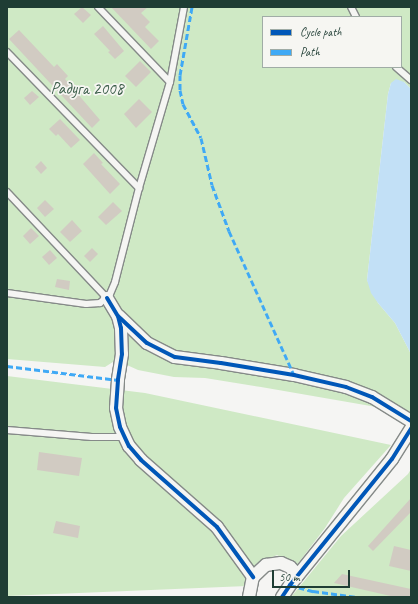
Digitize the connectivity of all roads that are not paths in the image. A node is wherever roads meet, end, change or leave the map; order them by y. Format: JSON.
{"nodes":[{"id":1,"x":98,"y":7,"type":"edge"},
{"id":2,"x":184,"y":7,"type":"edge"},
{"id":3,"x":351,"y":7,"type":"edge"},
{"id":4,"x":356,"y":16,"type":"edge"},
{"id":5,"x":7,"y":52,"type":"edge"},
{"id":6,"x":397,"y":68,"type":"edge"},
{"id":7,"x":411,"y":80,"type":"edge"},
{"id":8,"x":170,"y":82,"type":"junction"},
{"id":9,"x":139,"y":188,"type":"junction"},
{"id":10,"x":7,"y":192,"type":"edge"},
{"id":11,"x":7,"y":293,"type":"edge"},
{"id":12,"x":107,"y":298,"type":"junction"},
{"id":13,"x":118,"y":316,"type":"junction"},
{"id":14,"x":411,"y":421,"type":"edge"},
{"id":15,"x":411,"y":428,"type":"edge"},
{"id":16,"x":7,"y":430,"type":"edge"},
{"id":17,"x":123,"y":436,"type":"junction"},
{"id":18,"x":298,"y":575,"type":"junction"},
{"id":19,"x":253,"y":577,"type":"junction"},
{"id":20,"x":249,"y":597,"type":"edge"},
{"id":21,"x":282,"y":597,"type":"edge"}],
"edges":[{"from":1,"to":8,"type":"lane"},
{"from":2,"to":8,"type":"lane"},
{"from":3,"to":4,"type":"lane"},
{"from":5,"to":9,"type":"lane"},
{"from":6,"to":7,"type":"lane"},
{"from":8,"to":9,"type":"lane"},
{"from":9,"to":12,"type":"lane"},
{"from":10,"to":12,"type":"lane"},
{"from":11,"to":12,"type":"lane"},
{"from":12,"to":13,"type":"street"},
{"from":13,"to":14,"type":"street"},
{"from":13,"to":17,"type":"street"},
{"from":15,"to":18,"type":"street"},
{"from":16,"to":17,"type":"lane"},
{"from":17,"to":19,"type":"street"},
{"from":18,"to":19,"type":"street"},
{"from":18,"to":21,"type":"street"},
{"from":19,"to":20,"type":"street"}]}
